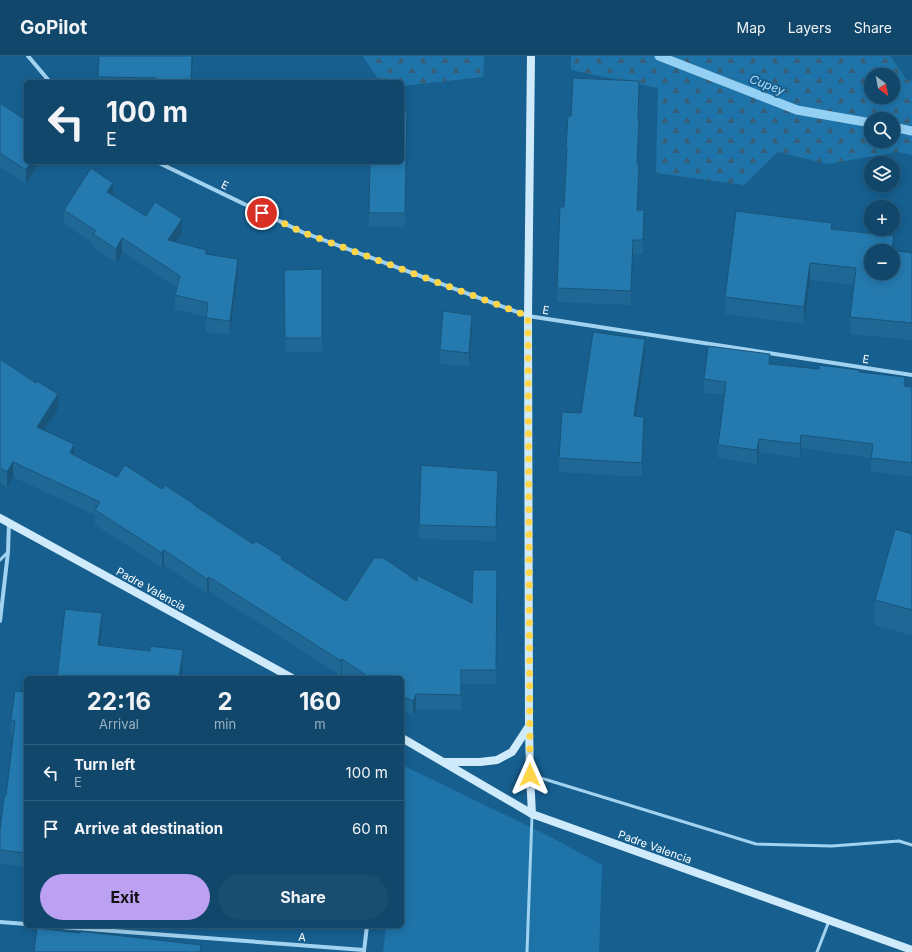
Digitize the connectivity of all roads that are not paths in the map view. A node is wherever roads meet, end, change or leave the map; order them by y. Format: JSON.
{"nodes":[{"id":1,"x":28,"y":56,"type":"edge"},
{"id":2,"x":531,"y":56,"type":"edge"},
{"id":3,"x":48,"y":80,"type":"edge"},
{"id":4,"x":161,"y":164,"type":"edge"},
{"id":5,"x":528,"y":316,"type":"junction"},
{"id":6,"x":912,"y":376,"type":"edge"},
{"id":7,"x":0,"y":518,"type":"edge"},
{"id":8,"x":8,"y":523,"type":"junction"},
{"id":9,"x":8,"y":552,"type":"junction"},
{"id":10,"x":0,"y":560,"type":"edge"},
{"id":11,"x":0,"y":621,"type":"edge"},
{"id":12,"x":288,"y":676,"type":"edge"},
{"id":13,"x":529,"y":726,"type":"junction"},
{"id":14,"x":404,"y":739,"type":"edge"},
{"id":15,"x":443,"y":762,"type":"junction"},
{"id":16,"x":530,"y":775,"type":"junction"},
{"id":17,"x":532,"y":814,"type":"junction"},
{"id":18,"x":912,"y":845,"type":"edge"},
{"id":19,"x":828,"y":921,"type":"junction"},
{"id":20,"x":0,"y":922,"type":"edge"},
{"id":21,"x":24,"y":924,"type":"edge"},
{"id":22,"x":73,"y":928,"type":"edge"},
{"id":23,"x":367,"y":928,"type":"edge"},
{"id":24,"x":912,"y":950,"type":"edge"},
{"id":25,"x":364,"y":951,"type":"edge"},
{"id":26,"x":527,"y":952,"type":"edge"},
{"id":27,"x":817,"y":952,"type":"edge"}],
"edges":[{"from":1,"to":3,"type":"street"},
{"from":2,"to":5,"type":"street"},
{"from":4,"to":5,"type":"street","name":"E"},
{"from":5,"to":6,"type":"street","name":"E"},
{"from":5,"to":13,"type":"street"},
{"from":7,"to":8,"type":"street","name":"Padre Valencia"},
{"from":8,"to":9,"type":"street"},
{"from":8,"to":12,"type":"street","name":"Padre Valencia"},
{"from":9,"to":10,"type":"lane"},
{"from":9,"to":11,"type":"street"},
{"from":13,"to":15,"type":"street"},
{"from":13,"to":16,"type":"street"},
{"from":14,"to":15,"type":"street","name":"Padre Valencia"},
{"from":15,"to":17,"type":"street","name":"Padre Valencia"},
{"from":16,"to":17,"type":"street"},
{"from":16,"to":18,"type":"lane"},
{"from":17,"to":19,"type":"street","name":"Padre Valencia"},
{"from":17,"to":26,"type":"lane"},
{"from":19,"to":24,"type":"street","name":"Padre Valencia"},
{"from":19,"to":27,"type":"lane"},
{"from":20,"to":21,"type":"street"},
{"from":22,"to":25,"type":"street","name":"A"},
{"from":23,"to":25,"type":"street"}]}
